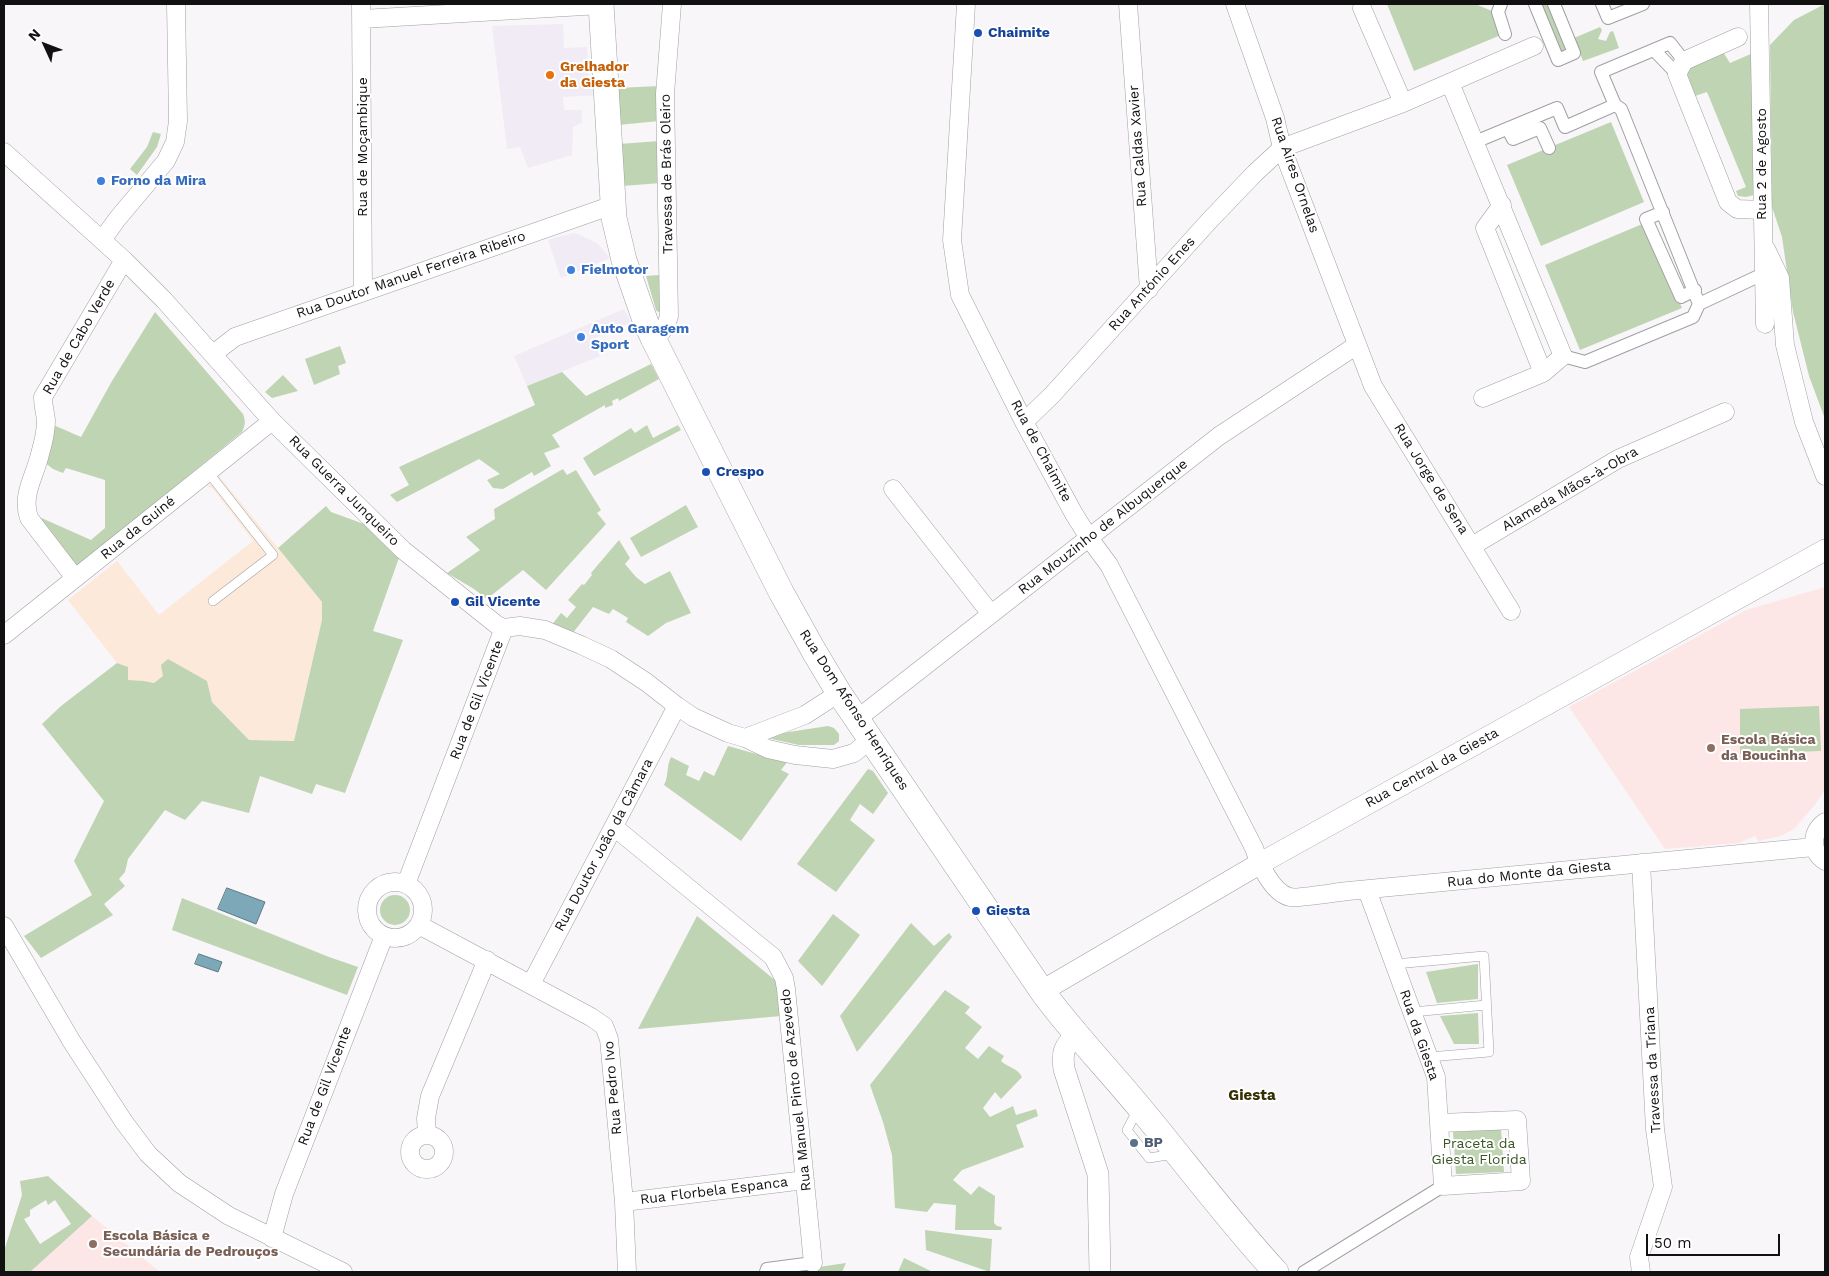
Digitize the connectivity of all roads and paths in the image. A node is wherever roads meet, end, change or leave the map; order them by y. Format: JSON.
{"nodes":[{"id":1,"x":176,"y":4,"type":"edge"},
{"id":2,"x":601,"y":4,"type":"edge"},
{"id":3,"x":672,"y":4,"type":"edge"},
{"id":4,"x":966,"y":4,"type":"edge"},
{"id":5,"x":1128,"y":4,"type":"edge"},
{"id":6,"x":1235,"y":4,"type":"edge"},
{"id":7,"x":1501,"y":4,"type":"edge"},
{"id":8,"x":1535,"y":4,"type":"edge"},
{"id":9,"x":1554,"y":4,"type":"edge"},
{"id":10,"x":1602,"y":4,"type":"edge"},
{"id":11,"x":1643,"y":4,"type":"edge"},
{"id":12,"x":1760,"y":4,"type":"edge"},
{"id":13,"x":1364,"y":6,"type":"edge"},
{"id":14,"x":1627,"y":7,"type":"edge"},
{"id":15,"x":361,"y":12,"type":"edge"},
{"id":16,"x":1505,"y":34,"type":"dead end"},
{"id":17,"x":1738,"y":37,"type":"dead end"},
{"id":18,"x":1534,"y":46,"type":"dead end"},
{"id":19,"x":1681,"y":68,"type":"junction"},
{"id":20,"x":1450,"y":84,"type":"junction"},
{"id":21,"x":1403,"y":103,"type":"junction"},
{"id":22,"x":1615,"y":105,"type":"junction"},
{"id":23,"x":1561,"y":119,"type":"junction"},
{"id":24,"x":1540,"y":128,"type":"junction"},
{"id":25,"x":1508,"y":129,"type":"junction"},
{"id":26,"x":1475,"y":142,"type":"junction"},
{"id":27,"x":1282,"y":148,"type":"junction"},
{"id":28,"x":1548,"y":148,"type":"dead end"},
{"id":29,"x":4,"y":152,"type":"edge"},
{"id":30,"x":613,"y":205,"type":"junction"},
{"id":31,"x":1502,"y":205,"type":"junction"},
{"id":32,"x":1762,"y":210,"type":"junction"},
{"id":33,"x":1664,"y":212,"type":"junction"},
{"id":34,"x":102,"y":240,"type":"junction"},
{"id":35,"x":1762,"y":242,"type":"junction"},
{"id":36,"x":124,"y":260,"type":"junction"},
{"id":37,"x":1763,"y":274,"type":"junction"},
{"id":38,"x":1149,"y":288,"type":"junction"},
{"id":39,"x":1695,"y":290,"type":"junction"},
{"id":40,"x":363,"y":291,"type":"junction"},
{"id":41,"x":1699,"y":304,"type":"junction"},
{"id":42,"x":1765,"y":324,"type":"dead end"},
{"id":43,"x":653,"y":338,"type":"junction"},
{"id":44,"x":1356,"y":345,"type":"junction"},
{"id":45,"x":213,"y":354,"type":"junction"},
{"id":46,"x":1563,"y":356,"type":"junction"},
{"id":47,"x":1544,"y":372,"type":"junction"},
{"id":48,"x":1484,"y":398,"type":"dead end"},
{"id":49,"x":1725,"y":412,"type":"dead end"},
{"id":50,"x":272,"y":421,"type":"junction"},
{"id":51,"x":1024,"y":422,"type":"junction"},
{"id":52,"x":208,"y":472,"type":"junction"},
{"id":53,"x":1825,"y":476,"type":"edge"},
{"id":54,"x":893,"y":489,"type":"dead end"},
{"id":55,"x":1089,"y":538,"type":"junction"},
{"id":56,"x":1472,"y":546,"type":"junction"},
{"id":57,"x":1825,"y":550,"type":"edge"},
{"id":58,"x":75,"y":578,"type":"junction"},
{"id":59,"x":214,"y":601,"type":"dead end"},
{"id":60,"x":1511,"y":611,"type":"dead end"},
{"id":61,"x":990,"y":614,"type":"junction"},
{"id":62,"x":504,"y":628,"type":"junction"},
{"id":63,"x":4,"y":635,"type":"edge"},
{"id":64,"x":839,"y":692,"type":"junction"},
{"id":65,"x":677,"y":706,"type":"junction"},
{"id":66,"x":857,"y":719,"type":"junction"},
{"id":67,"x":744,"y":738,"type":"junction"},
{"id":68,"x":870,"y":740,"type":"junction"},
{"id":69,"x":1825,"y":822,"type":"edge"},
{"id":70,"x":614,"y":827,"type":"junction"},
{"id":71,"x":1814,"y":846,"type":"junction"},
{"id":72,"x":1825,"y":861,"type":"edge"},
{"id":73,"x":1641,"y":863,"type":"junction"},
{"id":74,"x":1259,"y":864,"type":"junction"},
{"id":75,"x":406,"y":884,"type":"junction"},
{"id":76,"x":1367,"y":890,"type":"junction"},
{"id":77,"x":419,"y":925,"type":"junction"},
{"id":78,"x":4,"y":926,"type":"edge"},
{"id":79,"x":384,"y":936,"type":"junction"},
{"id":80,"x":487,"y":960,"type":"junction"},
{"id":81,"x":1395,"y":964,"type":"junction"},
{"id":82,"x":531,"y":984,"type":"junction"},
{"id":83,"x":1042,"y":991,"type":"junction"},
{"id":84,"x":1486,"y":1005,"type":"junction"},
{"id":85,"x":1413,"y":1012,"type":"junction"},
{"id":86,"x":1076,"y":1035,"type":"junction"},
{"id":87,"x":1429,"y":1057,"type":"junction"},
{"id":88,"x":1439,"y":1123,"type":"junction"},
{"id":89,"x":427,"y":1135,"type":"dead end"},
{"id":90,"x":805,"y":1180,"type":"junction"},
{"id":91,"x":1443,"y":1186,"type":"junction"},
{"id":92,"x":624,"y":1202,"type":"junction"},
{"id":93,"x":272,"y":1238,"type":"junction"},
{"id":94,"x":813,"y":1263,"type":"joint"},
{"id":95,"x":340,"y":1272,"type":"edge"},
{"id":96,"x":628,"y":1272,"type":"edge"},
{"id":97,"x":766,"y":1272,"type":"edge"},
{"id":98,"x":1100,"y":1272,"type":"edge"},
{"id":99,"x":1276,"y":1272,"type":"edge"},
{"id":100,"x":1304,"y":1272,"type":"edge"},
{"id":101,"x":1641,"y":1272,"type":"edge"}],
"edges":[{"from":1,"to":34,"type":"street"},
{"from":2,"to":15,"type":"street"},
{"from":2,"to":30,"type":"main road","name":"Rua Dom Afonso Henriques"},
{"from":3,"to":43,"type":"street","name":"Travessa de Brás Oleiro"},
{"from":4,"to":51,"type":"street","name":"Rua de Chaimite"},
{"from":5,"to":38,"type":"street","name":"Rua Caldas Xavier"},
{"from":6,"to":27,"type":"street","name":"Rua Aires Ornelas"},
{"from":7,"to":16,"type":"street"},
{"from":8,"to":9,"type":"street"},
{"from":10,"to":14,"type":"street"},
{"from":11,"to":14,"type":"street"},
{"from":12,"to":32,"type":"street","name":"Rua 2 de Agosto"},
{"from":13,"to":21,"type":"street"},
{"from":15,"to":40,"type":"street","name":"Rua de Moçambique"},
{"from":17,"to":19,"type":"street"},
{"from":18,"to":20,"type":"street"},
{"from":19,"to":22,"type":"street"},
{"from":19,"to":32,"type":"street"},
{"from":20,"to":21,"type":"street"},
{"from":20,"to":26,"type":"street"},
{"from":21,"to":27,"type":"street"},
{"from":22,"to":23,"type":"street"},
{"from":22,"to":33,"type":"street"},
{"from":23,"to":24,"type":"street"},
{"from":23,"to":25,"type":"street"},
{"from":24,"to":25,"type":"street"},
{"from":24,"to":28,"type":"street"},
{"from":25,"to":26,"type":"street"},
{"from":26,"to":31,"type":"street"},
{"from":27,"to":38,"type":"street","name":"Rua António Enes"},
{"from":27,"to":44,"type":"street","name":"Rua Aires Ornelas"},
{"from":29,"to":34,"type":"street","name":"Rua Guerra Junqueiro"},
{"from":30,"to":40,"type":"street","name":"Rua Doutor Manuel Ferreira Ribeiro"},
{"from":30,"to":43,"type":"main road","name":"Rua Dom Afonso Henriques"},
{"from":31,"to":46,"type":"street"},
{"from":31,"to":47,"type":"street"},
{"from":32,"to":35,"type":"street","name":"Rua 2 de Agosto"},
{"from":33,"to":39,"type":"street"},
{"from":33,"to":39,"type":"street"},
{"from":34,"to":36,"type":"street","name":"Rua Guerra Junqueiro"},
{"from":35,"to":37,"type":"street","name":"Rua 2 de Agosto"},
{"from":35,"to":53,"type":"street"},
{"from":36,"to":45,"type":"street","name":"Rua Guerra Junqueiro"},
{"from":36,"to":58,"type":"street","name":"Rua de Cabo Verde"},
{"from":37,"to":41,"type":"street"},
{"from":37,"to":42,"type":"street","name":"Rua 2 de Agosto"},
{"from":38,"to":51,"type":"street","name":"Rua António Enes"},
{"from":39,"to":41,"type":"street"},
{"from":40,"to":45,"type":"street","name":"Rua Doutor Manuel Ferreira Ribeiro"},
{"from":41,"to":46,"type":"street"},
{"from":43,"to":64,"type":"main road","name":"Rua Dom Afonso Henriques"},
{"from":44,"to":55,"type":"street","name":"Rua Mouzinho de Albuquerque"},
{"from":44,"to":56,"type":"street","name":"Rua Jorge de Sena"},
{"from":45,"to":50,"type":"street","name":"Rua Guerra Junqueiro"},
{"from":46,"to":47,"type":"street"},
{"from":47,"to":48,"type":"street"},
{"from":49,"to":56,"type":"street","name":"Alameda Mãos-à-Obra"},
{"from":50,"to":52,"type":"street","name":"Rua da Guiné"},
{"from":50,"to":62,"type":"street","name":"Rua Guerra Junqueiro"},
{"from":51,"to":55,"type":"street","name":"Rua de Chaimite"},
{"from":52,"to":58,"type":"street","name":"Rua da Guiné"},
{"from":52,"to":59,"type":"lane"},
{"from":54,"to":61,"type":"street"},
{"from":55,"to":61,"type":"street","name":"Rua Mouzinho de Albuquerque"},
{"from":55,"to":74,"type":"street","name":"Rua de Chaimite"},
{"from":56,"to":60,"type":"street","name":"Rua Jorge de Sena"},
{"from":57,"to":74,"type":"street","name":"Rua Central da Giesta"},
{"from":58,"to":63,"type":"street","name":"Rua da Guiné"},
{"from":61,"to":66,"type":"street","name":"Rua Mouzinho de Albuquerque"},
{"from":62,"to":65,"type":"street"},
{"from":62,"to":75,"type":"street","name":"Rua de Gil Vicente"},
{"from":64,"to":66,"type":"main road","name":"Rua Dom Afonso Henriques"},
{"from":64,"to":67,"type":"street"},
{"from":65,"to":67,"type":"street"},
{"from":65,"to":70,"type":"street","name":"Rua Doutor João da Câmara"},
{"from":66,"to":68,"type":"main road","name":"Rua Dom Afonso Henriques"},
{"from":67,"to":68,"type":"street"},
{"from":68,"to":83,"type":"main road","name":"Rua Dom Afonso Henriques"},
{"from":69,"to":71,"type":"street"},
{"from":70,"to":82,"type":"street","name":"Rua Doutor João da Câmara"},
{"from":70,"to":90,"type":"street","name":"Rua Manuel Pinto de Azevedo"},
{"from":71,"to":72,"type":"street"},
{"from":71,"to":73,"type":"street","name":"Rua do Monte da Giesta"},
{"from":73,"to":76,"type":"street","name":"Rua do Monte da Giesta"},
{"from":73,"to":101,"type":"street","name":"Travessa da Triana"},
{"from":74,"to":76,"type":"street","name":"Rua do Monte da Giesta"},
{"from":74,"to":83,"type":"street","name":"Rua Central da Giesta"},
{"from":75,"to":77,"type":"street"},
{"from":75,"to":79,"type":"street"},
{"from":76,"to":81,"type":"street","name":"Rua da Giesta"},
{"from":77,"to":79,"type":"street"},
{"from":77,"to":80,"type":"street","name":"Rua Pedro Ivo"},
{"from":78,"to":93,"type":"street"},
{"from":79,"to":93,"type":"street","name":"Rua de Gil Vicente"},
{"from":80,"to":82,"type":"street","name":"Rua Pedro Ivo"},
{"from":80,"to":89,"type":"street"},
{"from":81,"to":84,"type":"lane"},
{"from":81,"to":85,"type":"street","name":"Rua da Giesta"},
{"from":82,"to":92,"type":"street","name":"Rua Pedro Ivo"},
{"from":83,"to":86,"type":"main road","name":"Rua Dom Afonso Henriques"},
{"from":84,"to":85,"type":"lane"},
{"from":84,"to":87,"type":"lane"},
{"from":85,"to":87,"type":"street","name":"Rua da Giesta"},
{"from":86,"to":98,"type":"street"},
{"from":86,"to":99,"type":"main road","name":"Rua Dom Afonso Henriques"},
{"from":87,"to":88,"type":"street","name":"Rua da Giesta"},
{"from":88,"to":91,"type":"street","name":"Rua da Giesta"},
{"from":88,"to":91,"type":"street"},
{"from":90,"to":92,"type":"street","name":"Rua Florbela Espanca"},
{"from":90,"to":94,"type":"street","name":"Rua Manuel Pinto de Azevedo"},
{"from":91,"to":100,"type":"street"},
{"from":92,"to":96,"type":"street","name":"Rua Pedro Ivo"},
{"from":93,"to":95,"type":"street"},
{"from":94,"to":97,"type":"street","name":"Rua Manuel Pinto de Azevedo"}]}
